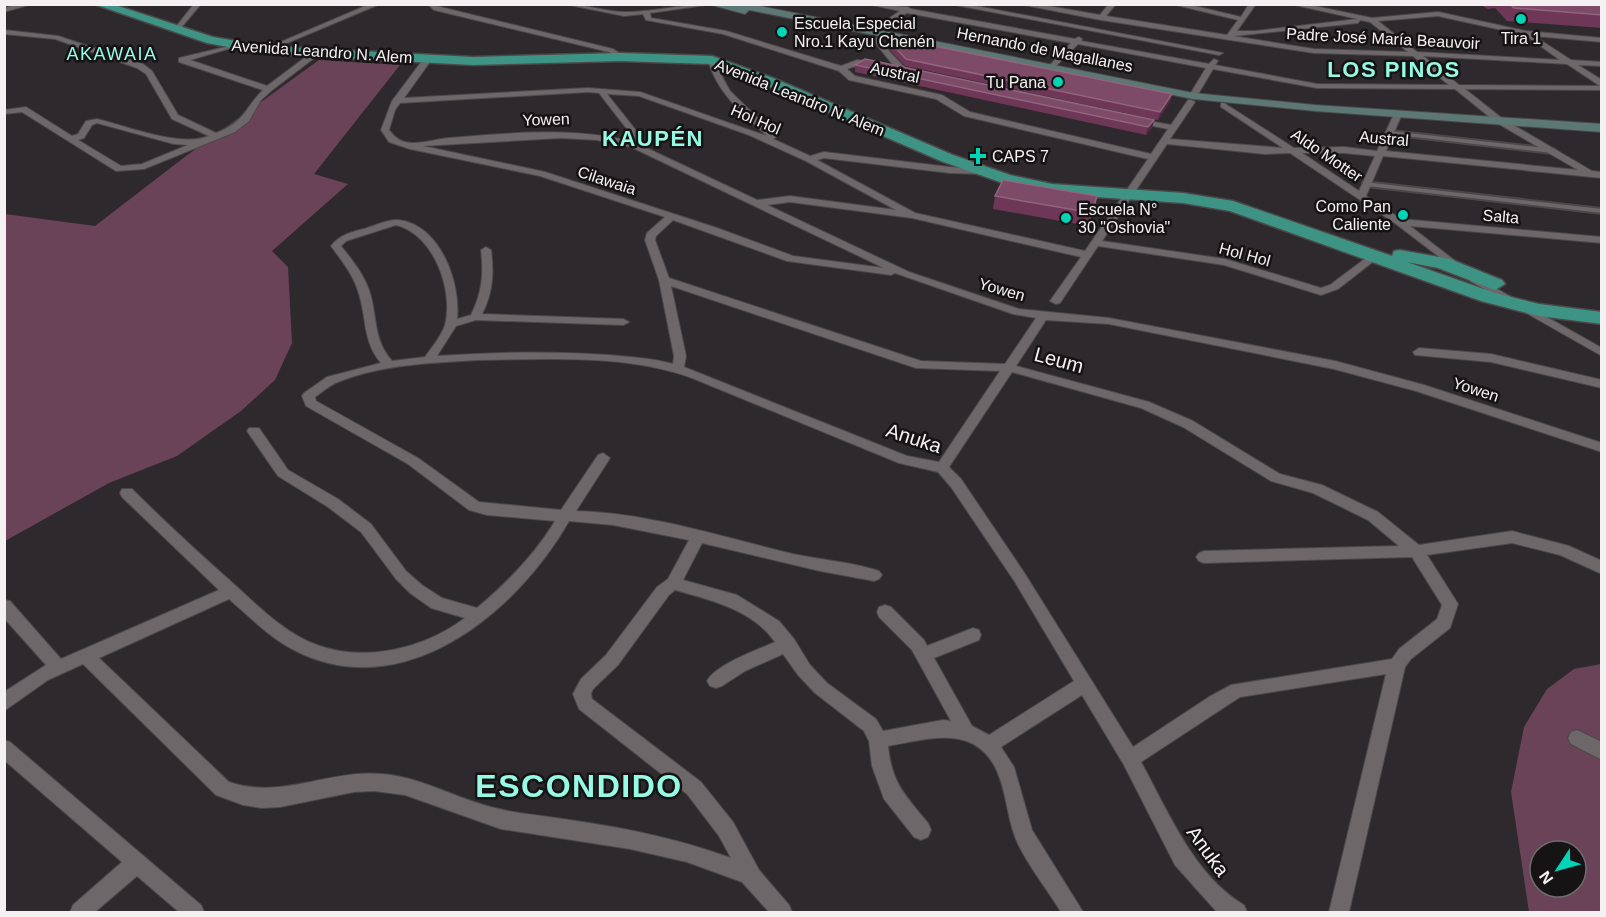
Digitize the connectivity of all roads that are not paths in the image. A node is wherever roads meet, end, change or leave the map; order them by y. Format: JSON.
{"nodes":[{"id":1,"x":29,"y":4,"type":"edge"},
{"id":2,"x":99,"y":4,"type":"edge"},
{"id":3,"x":198,"y":4,"type":"edge"},
{"id":4,"x":377,"y":4,"type":"edge"},
{"id":5,"x":568,"y":4,"type":"edge"},
{"id":6,"x":711,"y":4,"type":"edge"},
{"id":7,"x":734,"y":4,"type":"edge"},
{"id":8,"x":871,"y":4,"type":"edge"},
{"id":9,"x":916,"y":4,"type":"edge"},
{"id":10,"x":953,"y":4,"type":"edge"},
{"id":11,"x":1022,"y":4,"type":"edge"},
{"id":12,"x":1113,"y":4,"type":"edge"},
{"id":13,"x":1175,"y":4,"type":"edge"},
{"id":14,"x":1253,"y":4,"type":"edge"},
{"id":15,"x":1293,"y":4,"type":"edge"},
{"id":16,"x":430,"y":6,"type":"edge"},
{"id":17,"x":4,"y":10,"type":"edge"},
{"id":18,"x":906,"y":11,"type":"junction"},
{"id":19,"x":646,"y":12,"type":"junction"},
{"id":20,"x":1372,"y":17,"type":"junction"},
{"id":21,"x":1101,"y":18,"type":"junction"},
{"id":22,"x":1243,"y":19,"type":"junction"},
{"id":23,"x":177,"y":29,"type":"junction"},
{"id":24,"x":1088,"y":31,"type":"junction"},
{"id":25,"x":4,"y":32,"type":"edge"},
{"id":26,"x":1526,"y":33,"type":"junction"},
{"id":27,"x":874,"y":35,"type":"junction"},
{"id":28,"x":1230,"y":36,"type":"junction"},
{"id":29,"x":1602,"y":40,"type":"edge"},
{"id":30,"x":1076,"y":42,"type":"junction"},
{"id":31,"x":236,"y":45,"type":"junction"},
{"id":32,"x":266,"y":50,"type":"junction"},
{"id":33,"x":318,"y":52,"type":"junction"},
{"id":34,"x":1219,"y":53,"type":"junction"},
{"id":35,"x":1416,"y":54,"type":"junction"},
{"id":36,"x":621,"y":57,"type":"junction"},
{"id":37,"x":428,"y":59,"type":"junction"},
{"id":38,"x":712,"y":60,"type":"junction"},
{"id":39,"x":1566,"y":61,"type":"junction"},
{"id":40,"x":1602,"y":64,"type":"edge"},
{"id":41,"x":880,"y":65,"type":"edge"},
{"id":42,"x":890,"y":67,"type":"edge"},
{"id":43,"x":1210,"y":67,"type":"junction"},
{"id":44,"x":1052,"y":68,"type":"junction"},
{"id":45,"x":842,"y":69,"type":"junction"},
{"id":46,"x":900,"y":69,"type":"junction"},
{"id":47,"x":912,"y":71,"type":"edge"},
{"id":48,"x":1602,"y":84,"type":"edge"},
{"id":49,"x":1457,"y":87,"type":"junction"},
{"id":50,"x":1602,"y":88,"type":"edge"},
{"id":51,"x":268,"y":89,"type":"junction"},
{"id":52,"x":603,"y":91,"type":"junction"},
{"id":53,"x":1192,"y":99,"type":"junction"},
{"id":54,"x":396,"y":101,"type":"junction"},
{"id":55,"x":1224,"y":105,"type":"junction"},
{"id":56,"x":1315,"y":108,"type":"junction"},
{"id":57,"x":4,"y":112,"type":"edge"},
{"id":58,"x":1398,"y":114,"type":"junction"},
{"id":59,"x":1128,"y":118,"type":"edge"},
{"id":60,"x":1500,"y":121,"type":"junction"},
{"id":61,"x":1173,"y":128,"type":"junction"},
{"id":62,"x":1602,"y":128,"type":"edge"},
{"id":63,"x":1390,"y":133,"type":"junction"},
{"id":64,"x":217,"y":137,"type":"junction"},
{"id":65,"x":73,"y":139,"type":"junction"},
{"id":66,"x":1164,"y":141,"type":"junction"},
{"id":67,"x":201,"y":144,"type":"junction"},
{"id":68,"x":633,"y":145,"type":"junction"},
{"id":69,"x":779,"y":145,"type":"junction"},
{"id":70,"x":410,"y":146,"type":"junction"},
{"id":71,"x":1292,"y":151,"type":"junction"},
{"id":72,"x":1553,"y":151,"type":"junction"},
{"id":73,"x":1381,"y":153,"type":"junction"},
{"id":74,"x":1152,"y":158,"type":"junction"},
{"id":75,"x":809,"y":159,"type":"junction"},
{"id":76,"x":982,"y":171,"type":"junction"},
{"id":77,"x":1599,"y":176,"type":"edge"},
{"id":78,"x":1367,"y":184,"type":"junction"},
{"id":79,"x":1127,"y":195,"type":"junction"},
{"id":80,"x":1361,"y":197,"type":"junction"},
{"id":81,"x":756,"y":203,"type":"junction"},
{"id":82,"x":1602,"y":211,"type":"edge"},
{"id":83,"x":912,"y":214,"type":"junction"},
{"id":84,"x":671,"y":217,"type":"junction"},
{"id":85,"x":1399,"y":222,"type":"junction"},
{"id":86,"x":1412,"y":232,"type":"junction"},
{"id":87,"x":1313,"y":233,"type":"junction"},
{"id":88,"x":1602,"y":240,"type":"edge"},
{"id":89,"x":1095,"y":243,"type":"junction"},
{"id":90,"x":848,"y":248,"type":"junction"},
{"id":91,"x":486,"y":250,"type":"dead end"},
{"id":92,"x":1087,"y":255,"type":"junction"},
{"id":93,"x":1374,"y":257,"type":"junction"},
{"id":94,"x":1419,"y":263,"type":"junction"},
{"id":95,"x":839,"y":265,"type":"junction"},
{"id":96,"x":905,"y":274,"type":"junction"},
{"id":97,"x":1464,"y":277,"type":"junction"},
{"id":98,"x":664,"y":279,"type":"junction"},
{"id":99,"x":1056,"y":301,"type":"dead end"},
{"id":100,"x":1518,"y":306,"type":"junction"},
{"id":101,"x":1602,"y":311,"type":"edge"},
{"id":102,"x":1043,"y":316,"type":"junction"},
{"id":103,"x":475,"y":317,"type":"junction"},
{"id":104,"x":1602,"y":318,"type":"edge"},
{"id":105,"x":623,"y":322,"type":"dead end"},
{"id":106,"x":451,"y":324,"type":"junction"},
{"id":107,"x":1419,"y":352,"type":"dead end"},
{"id":108,"x":1602,"y":353,"type":"edge"},
{"id":109,"x":429,"y":359,"type":"junction"},
{"id":110,"x":388,"y":365,"type":"junction"},
{"id":111,"x":1010,"y":368,"type":"junction"},
{"id":112,"x":678,"y":369,"type":"junction"},
{"id":113,"x":1602,"y":384,"type":"edge"},
{"id":114,"x":254,"y":431,"type":"dead end"},
{"id":115,"x":1602,"y":448,"type":"edge"},
{"id":116,"x":603,"y":458,"type":"dead end"},
{"id":117,"x":942,"y":468,"type":"junction"},
{"id":118,"x":127,"y":493,"type":"dead end"},
{"id":119,"x":565,"y":516,"type":"junction"},
{"id":120,"x":698,"y":536,"type":"junction"},
{"id":121,"x":1416,"y":551,"type":"junction"},
{"id":122,"x":1204,"y":557,"type":"dead end"},
{"id":123,"x":1602,"y":568,"type":"edge"},
{"id":124,"x":874,"y":575,"type":"dead end"},
{"id":125,"x":673,"y":584,"type":"junction"},
{"id":126,"x":232,"y":591,"type":"junction"},
{"id":127,"x":4,"y":606,"type":"edge"},
{"id":128,"x":885,"y":612,"type":"dead end"},
{"id":129,"x":479,"y":615,"type":"junction"},
{"id":130,"x":973,"y":635,"type":"dead end"},
{"id":131,"x":788,"y":644,"type":"junction"},
{"id":132,"x":924,"y":655,"type":"junction"},
{"id":133,"x":86,"y":656,"type":"junction"},
{"id":134,"x":1397,"y":665,"type":"junction"},
{"id":135,"x":59,"y":668,"type":"junction"},
{"id":136,"x":716,"y":681,"type":"dead end"},
{"id":137,"x":1084,"y":684,"type":"junction"},
{"id":138,"x":4,"y":703,"type":"edge"},
{"id":139,"x":966,"y":732,"type":"junction"},
{"id":140,"x":1577,"y":738,"type":"dead end"},
{"id":141,"x":878,"y":740,"type":"junction"},
{"id":142,"x":989,"y":745,"type":"junction"},
{"id":143,"x":4,"y":748,"type":"edge"},
{"id":144,"x":1602,"y":752,"type":"edge"},
{"id":145,"x":1130,"y":759,"type":"junction"},
{"id":146,"x":921,"y":830,"type":"dead end"},
{"id":147,"x":136,"y":863,"type":"junction"},
{"id":148,"x":752,"y":877,"type":"junction"},
{"id":149,"x":80,"y":912,"type":"edge"},
{"id":150,"x":194,"y":912,"type":"edge"},
{"id":151,"x":782,"y":912,"type":"edge"},
{"id":152,"x":1073,"y":912,"type":"edge"},
{"id":153,"x":1237,"y":912,"type":"edge"},
{"id":154,"x":1339,"y":912,"type":"edge"}],
"edges":[{"from":1,"to":17,"type":"street"},
{"from":2,"to":23,"type":"highway","name":"Avenida Leandro N. Alem"},
{"from":3,"to":23,"type":"street"},
{"from":4,"to":32,"type":"street"},
{"from":5,"to":19,"type":"street"},
{"from":6,"to":19,"type":"street"},
{"from":6,"to":27,"type":"main road","name":"Hernando de Magallanes"},
{"from":7,"to":27,"type":"main road","name":"Hernando de Magallanes"},
{"from":8,"to":18,"type":"street"},
{"from":9,"to":18,"type":"street"},
{"from":10,"to":24,"type":"street"},
{"from":11,"to":21,"type":"street","name":"Padre José María Beauvoir"},
{"from":12,"to":21,"type":"street"},
{"from":13,"to":22,"type":"street"},
{"from":14,"to":22,"type":"street"},
{"from":15,"to":20,"type":"street"},
{"from":16,"to":36,"type":"street"},
{"from":18,"to":27,"type":"street"},
{"from":18,"to":30,"type":"street"},
{"from":19,"to":45,"type":"street","name":"Austral"},
{"from":20,"to":26,"type":"street"},
{"from":20,"to":28,"type":"street"},
{"from":20,"to":35,"type":"street"},
{"from":21,"to":28,"type":"street","name":"Padre José María Beauvoir"},
{"from":22,"to":28,"type":"street"},
{"from":23,"to":31,"type":"highway","name":"Avenida Leandro N. Alem"},
{"from":24,"to":30,"type":"street"},
{"from":24,"to":34,"type":"street"},
{"from":25,"to":64,"type":"street"},
{"from":26,"to":29,"type":"street"},
{"from":26,"to":39,"type":"street"},
{"from":27,"to":44,"type":"main road","name":"Hernando de Magallanes"},
{"from":27,"to":46,"type":"street"},
{"from":27,"to":53,"type":"main road","name":"Hernando de Magallanes"},
{"from":28,"to":34,"type":"street"},
{"from":28,"to":35,"type":"street","name":"Padre José María Beauvoir"},
{"from":30,"to":43,"type":"street"},
{"from":30,"to":44,"type":"street"},
{"from":31,"to":32,"type":"highway","name":"Avenida Leandro N. Alem"},
{"from":31,"to":51,"type":"street"},
{"from":32,"to":33,"type":"highway","name":"Avenida Leandro N. Alem"},
{"from":33,"to":37,"type":"highway","name":"Avenida Leandro N. Alem"},
{"from":33,"to":51,"type":"street"},
{"from":34,"to":43,"type":"street"},
{"from":35,"to":39,"type":"street","name":"Padre José María Beauvoir"},
{"from":35,"to":49,"type":"street"},
{"from":36,"to":37,"type":"highway","name":"Avenida Leandro N. Alem"},
{"from":36,"to":38,"type":"highway","name":"Avenida Leandro N. Alem"},
{"from":37,"to":54,"type":"street","name":"Cilawaia"},
{"from":38,"to":69,"type":"street"},
{"from":38,"to":76,"type":"highway","name":"Avenida Leandro N. Alem"},
{"from":39,"to":40,"type":"street","name":"Padre José María Beauvoir"},
{"from":39,"to":48,"type":"street"},
{"from":41,"to":45,"type":"street"},
{"from":42,"to":46,"type":"street"},
{"from":43,"to":49,"type":"street"},
{"from":43,"to":53,"type":"street"},
{"from":44,"to":53,"type":"main road","name":"Hernando de Magallanes"},
{"from":45,"to":74,"type":"street","name":"Austral"},
{"from":46,"to":47,"type":"street"},
{"from":49,"to":50,"type":"street"},
{"from":49,"to":60,"type":"street"},
{"from":51,"to":64,"type":"street"},
{"from":52,"to":54,"type":"street","name":"Hol Hol"},
{"from":52,"to":68,"type":"street"},
{"from":52,"to":69,"type":"street","name":"Hol Hol"},
{"from":53,"to":55,"type":"main road","name":"Hernando de Magallanes"},
{"from":53,"to":56,"type":"main road","name":"Hernando de Magallanes"},
{"from":53,"to":61,"type":"street"},
{"from":54,"to":70,"type":"street","name":"Cilawaia"},
{"from":55,"to":56,"type":"main road","name":"Hernando de Magallanes"},
{"from":55,"to":71,"type":"street","name":"Aldo Motter"},
{"from":56,"to":58,"type":"main road","name":"Hernando de Magallanes"},
{"from":57,"to":65,"type":"street"},
{"from":58,"to":60,"type":"main road","name":"Hernando de Magallanes"},
{"from":58,"to":63,"type":"street"},
{"from":59,"to":61,"type":"street"},
{"from":60,"to":62,"type":"main road","name":"Hernando de Magallanes"},
{"from":60,"to":72,"type":"street"},
{"from":61,"to":66,"type":"street"},
{"from":63,"to":72,"type":"street"},
{"from":63,"to":73,"type":"street"},
{"from":64,"to":67,"type":"street"},
{"from":65,"to":67,"type":"street"},
{"from":65,"to":67,"type":"street"},
{"from":66,"to":71,"type":"street","name":"Austral"},
{"from":66,"to":74,"type":"street"},
{"from":68,"to":70,"type":"street","name":"Yowen"},
{"from":68,"to":81,"type":"street","name":"Yowen"},
{"from":69,"to":75,"type":"street","name":"Hol Hol"},
{"from":70,"to":84,"type":"street","name":"Cilawaia"},
{"from":71,"to":73,"type":"street","name":"Austral"},
{"from":71,"to":80,"type":"street","name":"Aldo Motter"},
{"from":72,"to":77,"type":"street"},
{"from":73,"to":77,"type":"street","name":"Austral"},
{"from":73,"to":78,"type":"street"},
{"from":74,"to":79,"type":"street"},
{"from":75,"to":76,"type":"street"},
{"from":75,"to":83,"type":"street","name":"Hol Hol"},
{"from":76,"to":79,"type":"highway","name":"Avenida Leandro N. Alem"},
{"from":78,"to":80,"type":"street"},
{"from":78,"to":82,"type":"street"},
{"from":79,"to":87,"type":"highway","name":"Avenida Leandro N. Alem"},
{"from":79,"to":89,"type":"street"},
{"from":80,"to":85,"type":"street","name":"Aldo Motter"},
{"from":81,"to":83,"type":"street"},
{"from":81,"to":90,"type":"street","name":"Yowen"},
{"from":83,"to":92,"type":"street","name":"Hol Hol"},
{"from":84,"to":95,"type":"street","name":"Cilawaia"},
{"from":84,"to":98,"type":"street"},
{"from":85,"to":86,"type":"street","name":"Aldo Motter"},
{"from":85,"to":88,"type":"street","name":"Salta"},
{"from":86,"to":94,"type":"street"},
{"from":86,"to":97,"type":"street","name":"Aldo Motter"},
{"from":87,"to":93,"type":"highway","name":"Avenida Leandro N. Alem"},
{"from":87,"to":94,"type":"highway","name":"Avenida Leandro N. Alem"},
{"from":89,"to":92,"type":"street"},
{"from":89,"to":93,"type":"street","name":"Hol Hol"},
{"from":90,"to":95,"type":"street"},
{"from":90,"to":96,"type":"street","name":"Yowen"},
{"from":91,"to":103,"type":"street"},
{"from":92,"to":99,"type":"street"},
{"from":93,"to":94,"type":"highway","name":"Avenida Leandro N. Alem"},
{"from":94,"to":97,"type":"highway","name":"Avenida Leandro N. Alem"},
{"from":95,"to":96,"type":"street","name":"Cilawaia"},
{"from":96,"to":102,"type":"street","name":"Yowen"},
{"from":97,"to":100,"type":"highway","name":"Avenida Leandro N. Alem"},
{"from":97,"to":101,"type":"highway","name":"Avenida Leandro N. Alem"},
{"from":98,"to":111,"type":"street","name":"Leum"},
{"from":98,"to":112,"type":"street"},
{"from":100,"to":104,"type":"highway","name":"Avenida Leandro N. Alem"},
{"from":100,"to":108,"type":"street"},
{"from":102,"to":111,"type":"street"},
{"from":102,"to":115,"type":"street","name":"Yowen"},
{"from":103,"to":105,"type":"street"},
{"from":103,"to":106,"type":"street"},
{"from":106,"to":109,"type":"street"},
{"from":106,"to":110,"type":"street"},
{"from":107,"to":113,"type":"street"},
{"from":109,"to":110,"type":"street","name":"Anuka"},
{"from":109,"to":112,"type":"street","name":"Anuka"},
{"from":110,"to":119,"type":"street","name":"Anuka"},
{"from":111,"to":117,"type":"street"},
{"from":111,"to":121,"type":"street","name":"Leum"},
{"from":112,"to":117,"type":"street","name":"Anuka"},
{"from":114,"to":129,"type":"street"},
{"from":116,"to":119,"type":"street"},
{"from":117,"to":137,"type":"street","name":"Anuka"},
{"from":118,"to":126,"type":"street"},
{"from":119,"to":120,"type":"street"},
{"from":119,"to":129,"type":"street"},
{"from":120,"to":124,"type":"street"},
{"from":120,"to":125,"type":"street"},
{"from":121,"to":122,"type":"street"},
{"from":121,"to":123,"type":"street"},
{"from":121,"to":134,"type":"street","name":"Leum"},
{"from":125,"to":131,"type":"street"},
{"from":125,"to":148,"type":"street"},
{"from":126,"to":129,"type":"street"},
{"from":126,"to":133,"type":"street"},
{"from":127,"to":135,"type":"street"},
{"from":128,"to":132,"type":"street"},
{"from":130,"to":132,"type":"street"},
{"from":131,"to":136,"type":"street"},
{"from":131,"to":141,"type":"street"},
{"from":132,"to":139,"type":"street"},
{"from":133,"to":135,"type":"street"},
{"from":133,"to":148,"type":"street"},
{"from":134,"to":145,"type":"street"},
{"from":134,"to":154,"type":"street"},
{"from":135,"to":138,"type":"street"},
{"from":137,"to":142,"type":"street"},
{"from":137,"to":145,"type":"street","name":"Anuka"},
{"from":139,"to":141,"type":"street"},
{"from":139,"to":142,"type":"street"},
{"from":140,"to":144,"type":"street"},
{"from":141,"to":146,"type":"street"},
{"from":142,"to":152,"type":"street"},
{"from":143,"to":147,"type":"street"},
{"from":145,"to":153,"type":"street","name":"Anuka"},
{"from":147,"to":149,"type":"street"},
{"from":147,"to":150,"type":"street"},
{"from":148,"to":151,"type":"street"}]}
